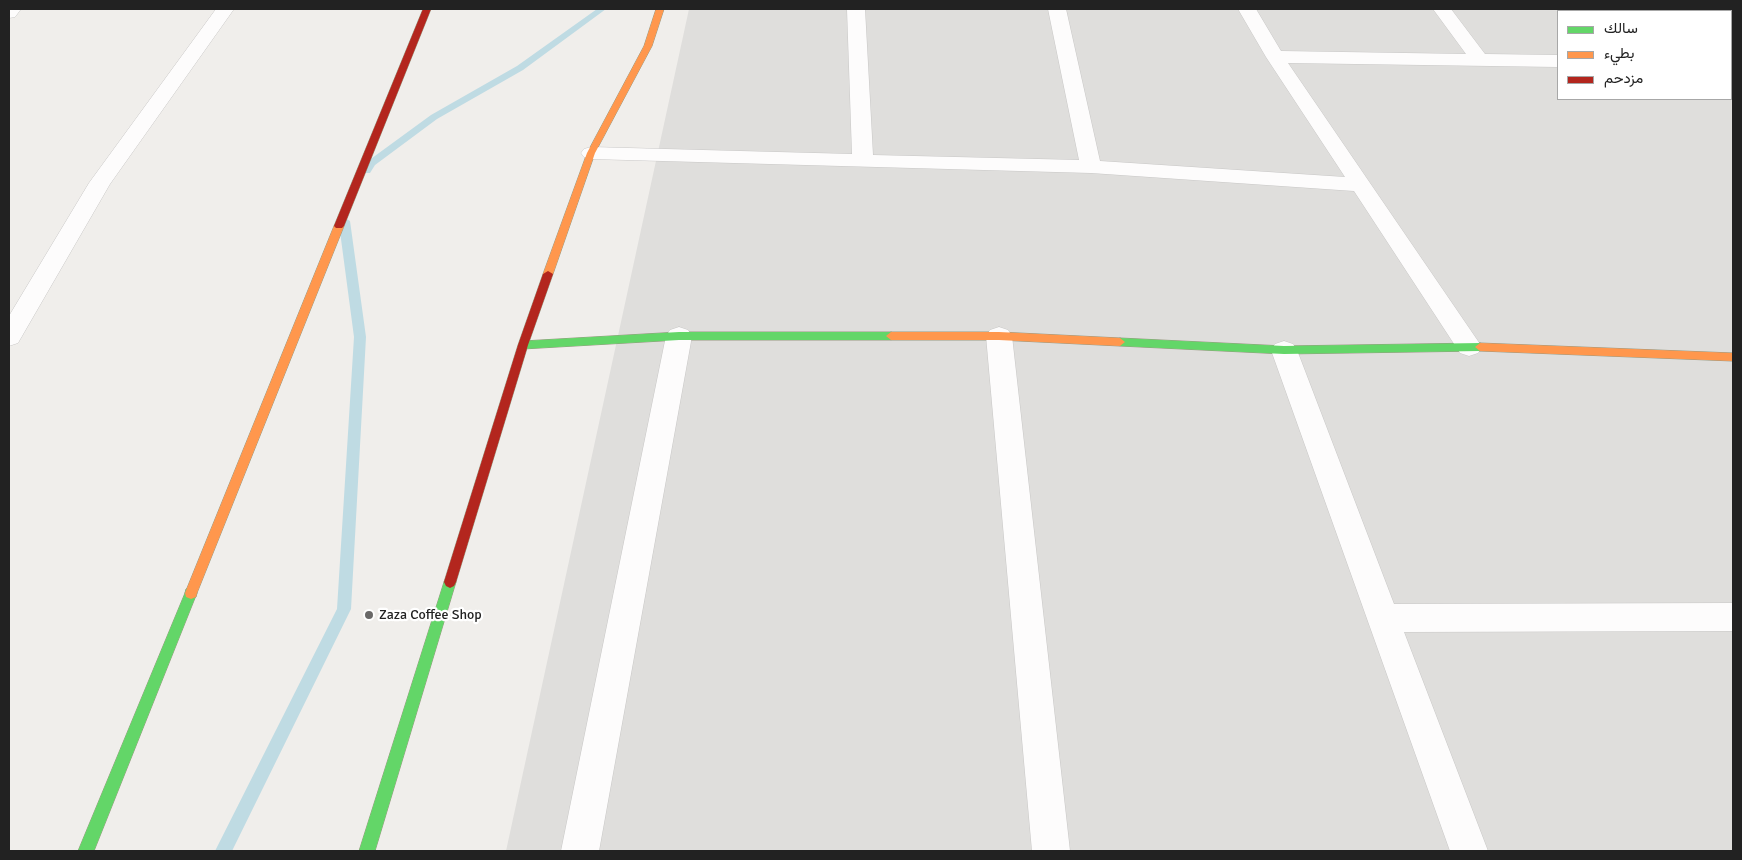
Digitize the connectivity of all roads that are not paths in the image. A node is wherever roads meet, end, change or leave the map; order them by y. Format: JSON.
{"nodes":[{"id":1,"x":12,"y":9,"type":"edge"},
{"id":2,"x":225,"y":9,"type":"edge"},
{"id":3,"x":427,"y":9,"type":"edge"},
{"id":4,"x":660,"y":9,"type":"edge"},
{"id":5,"x":856,"y":9,"type":"edge"},
{"id":6,"x":1057,"y":9,"type":"edge"},
{"id":7,"x":1248,"y":9,"type":"edge"},
{"id":8,"x":1442,"y":9,"type":"edge"},
{"id":9,"x":9,"y":13,"type":"edge"},
{"id":10,"x":1275,"y":57,"type":"junction"},
{"id":11,"x":1480,"y":60,"type":"junction"},
{"id":12,"x":1557,"y":61,"type":"edge"},
{"id":13,"x":591,"y":152,"type":"junction"},
{"id":14,"x":863,"y":159,"type":"junction"},
{"id":15,"x":1091,"y":167,"type":"junction"},
{"id":16,"x":1361,"y":185,"type":"junction"},
{"id":17,"x":679,"y":336,"type":"junction"},
{"id":18,"x":999,"y":336,"type":"junction"},
{"id":19,"x":9,"y":337,"type":"edge"},
{"id":20,"x":523,"y":346,"type":"junction"},
{"id":21,"x":1469,"y":347,"type":"junction"},
{"id":22,"x":1284,"y":350,"type":"junction"},
{"id":23,"x":1733,"y":357,"type":"edge"},
{"id":24,"x":1733,"y":617,"type":"edge"},
{"id":25,"x":1383,"y":618,"type":"junction"},
{"id":26,"x":86,"y":851,"type":"edge"},
{"id":27,"x":367,"y":851,"type":"edge"},
{"id":28,"x":580,"y":851,"type":"edge"},
{"id":29,"x":1051,"y":851,"type":"edge"},
{"id":30,"x":1469,"y":851,"type":"edge"}],
"edges":[{"from":1,"to":9,"type":"street"},
{"from":2,"to":19,"type":"street"},
{"from":3,"to":26,"type":"street"},
{"from":4,"to":13,"type":"street"},
{"from":5,"to":14,"type":"street"},
{"from":6,"to":15,"type":"street"},
{"from":7,"to":10,"type":"street"},
{"from":8,"to":11,"type":"street"},
{"from":10,"to":11,"type":"street"},
{"from":10,"to":16,"type":"street"},
{"from":11,"to":12,"type":"street"},
{"from":13,"to":14,"type":"street"},
{"from":13,"to":20,"type":"street"},
{"from":14,"to":15,"type":"street"},
{"from":15,"to":16,"type":"street"},
{"from":16,"to":21,"type":"street"},
{"from":17,"to":18,"type":"street"},
{"from":17,"to":20,"type":"street"},
{"from":17,"to":28,"type":"street"},
{"from":18,"to":22,"type":"street"},
{"from":18,"to":29,"type":"street"},
{"from":20,"to":27,"type":"street"},
{"from":21,"to":22,"type":"street"},
{"from":21,"to":23,"type":"street"},
{"from":22,"to":25,"type":"street"},
{"from":24,"to":25,"type":"street"},
{"from":25,"to":30,"type":"street"}]}
